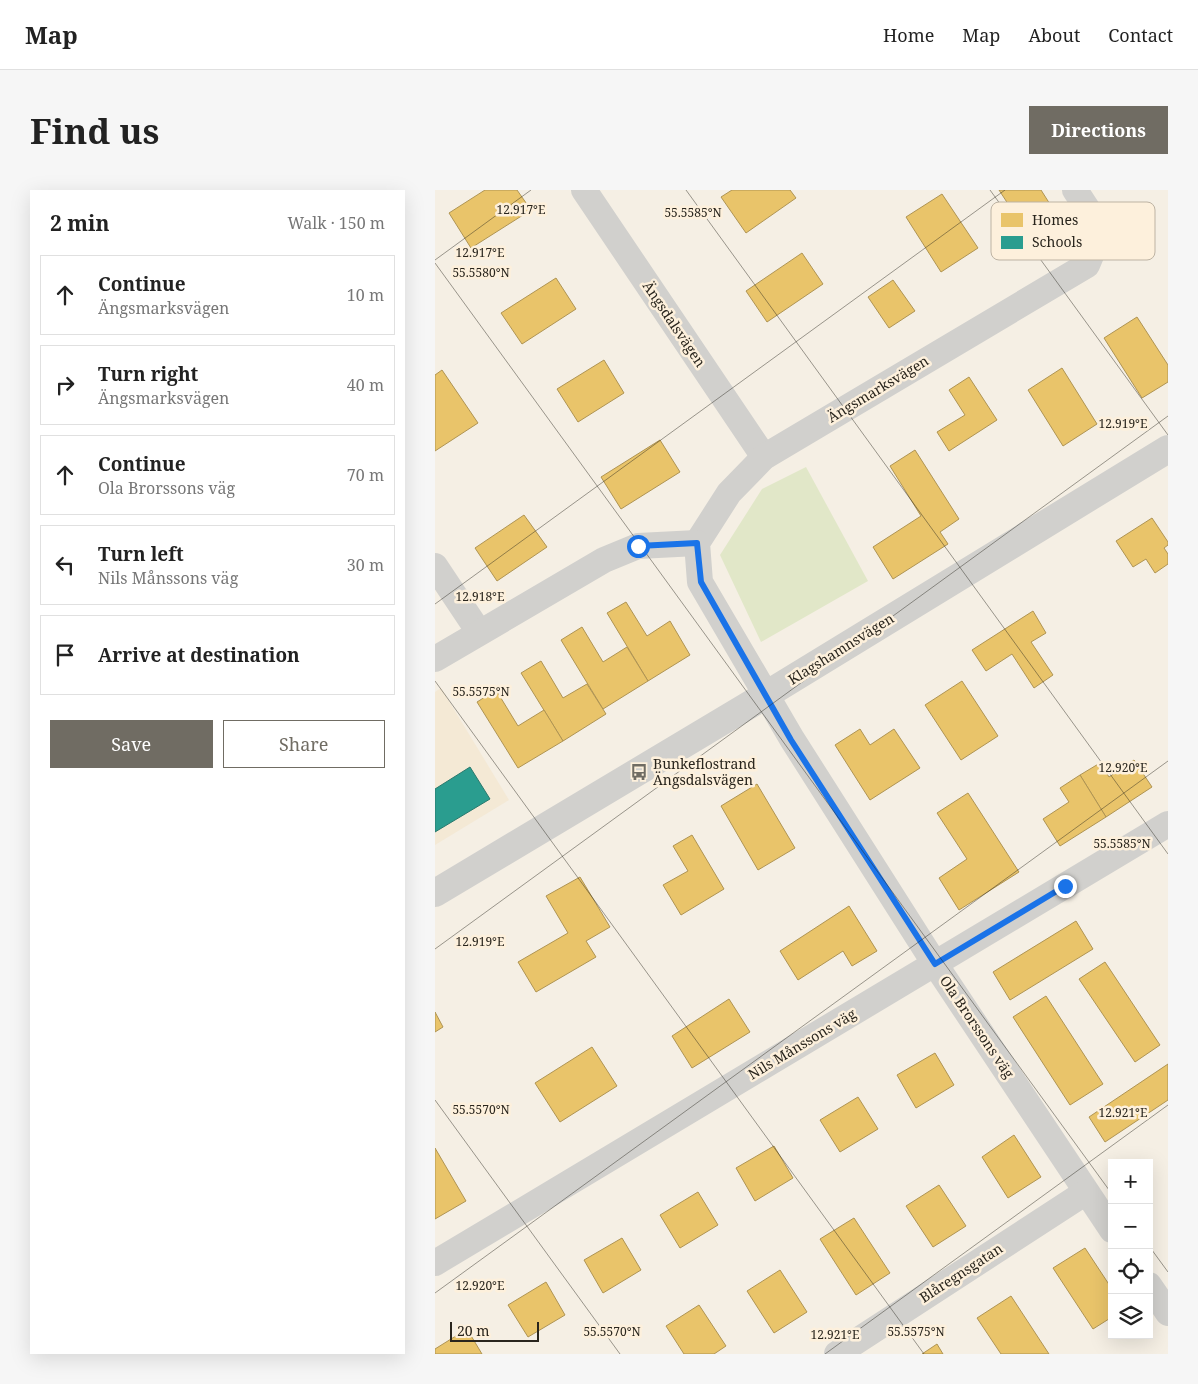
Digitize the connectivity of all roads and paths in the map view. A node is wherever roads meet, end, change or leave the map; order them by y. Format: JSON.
{"nodes":[{"id":1,"x":584,"y":190,"type":"edge"},
{"id":2,"x":1075,"y":190,"type":"edge"},
{"id":3,"x":1083,"y":202,"type":"edge"},
{"id":4,"x":1089,"y":260,"type":"edge"},
{"id":5,"x":1168,"y":449,"type":"edge"},
{"id":6,"x":764,"y":457,"type":"junction"},
{"id":7,"x":697,"y":543,"type":"junction"},
{"id":8,"x":435,"y":566,"type":"edge"},
{"id":9,"x":479,"y":632,"type":"junction"},
{"id":10,"x":435,"y":659,"type":"edge"},
{"id":11,"x":766,"y":695,"type":"junction"},
{"id":12,"x":1168,"y":824,"type":"edge"},
{"id":13,"x":435,"y":894,"type":"edge"},
{"id":14,"x":935,"y":964,"type":"junction"},
{"id":15,"x":1086,"y":1192,"type":"junction"},
{"id":16,"x":1108,"y":1224,"type":"edge"},
{"id":17,"x":435,"y":1263,"type":"edge"},
{"id":18,"x":1153,"y":1291,"type":"edge"},
{"id":19,"x":1168,"y":1313,"type":"edge"},
{"id":20,"x":837,"y":1354,"type":"edge"}],
"edges":[{"from":1,"to":6,"type":"street","name":"Ängsdalsvägen"},
{"from":2,"to":3,"type":"street","name":"Ängsmarksvägen"},
{"from":4,"to":6,"type":"street","name":"Ängsmarksvägen"},
{"from":5,"to":11,"type":"street","name":"Klagshamnsvägen"},
{"from":6,"to":7,"type":"street","name":"Ängsmarksvägen"},
{"from":7,"to":9,"type":"street"},
{"from":7,"to":11,"type":"street"},
{"from":8,"to":9,"type":"street"},
{"from":9,"to":10,"type":"street"},
{"from":11,"to":13,"type":"street","name":"Klagshamnsvägen"},
{"from":11,"to":14,"type":"street","name":"Ola Brorssons väg"},
{"from":12,"to":14,"type":"street","name":"Nils Månssons väg"},
{"from":14,"to":15,"type":"street","name":"Ola Brorssons väg"},
{"from":14,"to":17,"type":"street","name":"Nils Månssons väg"},
{"from":15,"to":16,"type":"street","name":"Ola Brorssons väg"},
{"from":15,"to":20,"type":"street","name":"Blåregnsgatan"},
{"from":18,"to":19,"type":"street"}]}
